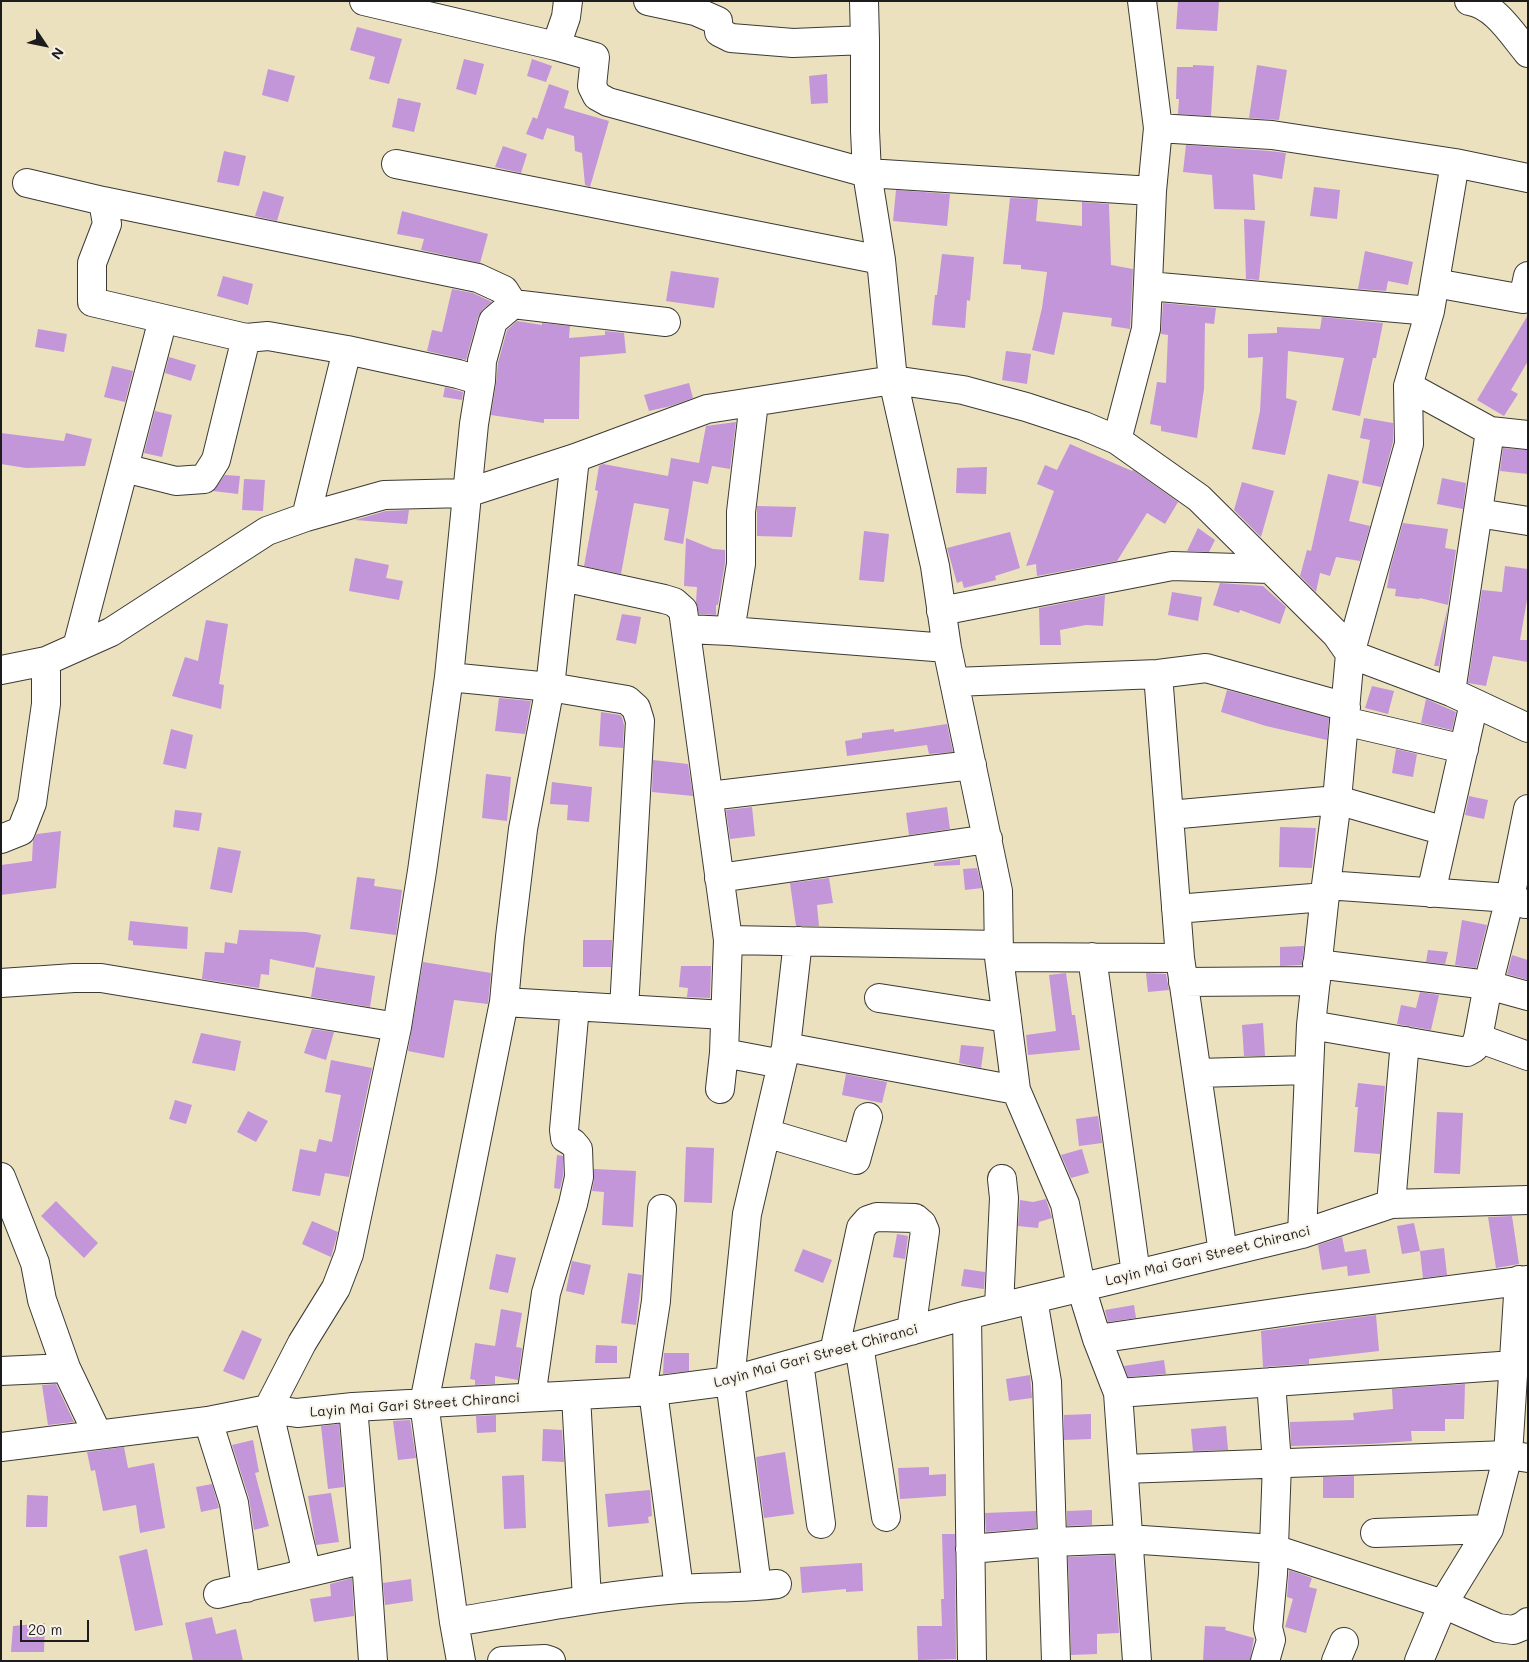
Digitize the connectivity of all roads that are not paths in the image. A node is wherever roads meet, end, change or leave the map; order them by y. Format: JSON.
{"nodes":[{"id":1,"x":364,"y":1,"type":"edge"},
{"id":2,"x":568,"y":1,"type":"edge"},
{"id":3,"x":648,"y":1,"type":"edge"},
{"id":4,"x":864,"y":1,"type":"edge"},
{"id":5,"x":1142,"y":1,"type":"edge"},
{"id":6,"x":1469,"y":1,"type":"edge"},
{"id":7,"x":865,"y":40,"type":"junction"},
{"id":8,"x":556,"y":46,"type":"junction"},
{"id":9,"x":1528,"y":54,"type":"edge"},
{"id":10,"x":1158,"y":128,"type":"junction"},
{"id":11,"x":1455,"y":163,"type":"junction"},
{"id":12,"x":396,"y":164,"type":"dead end"},
{"id":13,"x":867,"y":173,"type":"junction"},
{"id":14,"x":1528,"y":178,"type":"edge"},
{"id":15,"x":28,"y":183,"type":"dead end"},
{"id":16,"x":1152,"y":191,"type":"junction"},
{"id":17,"x":103,"y":201,"type":"junction"},
{"id":18,"x":881,"y":260,"type":"junction"},
{"id":19,"x":1435,"y":283,"type":"junction"},
{"id":20,"x":1148,"y":286,"type":"junction"},
{"id":21,"x":1526,"y":292,"type":"edge"},
{"id":22,"x":513,"y":304,"type":"junction"},
{"id":23,"x":1430,"y":311,"type":"junction"},
{"id":24,"x":163,"y":319,"type":"junction"},
{"id":25,"x":666,"y":322,"type":"dead end"},
{"id":26,"x":246,"y":338,"type":"junction"},
{"id":27,"x":347,"y":350,"type":"junction"},
{"id":28,"x":893,"y":380,"type":"junction"},
{"id":29,"x":481,"y":381,"type":"junction"},
{"id":30,"x":1408,"y":386,"type":"junction"},
{"id":31,"x":754,"y":402,"type":"junction"},
{"id":32,"x":1490,"y":431,"type":"junction"},
{"id":33,"x":1528,"y":435,"type":"edge"},
{"id":34,"x":1117,"y":440,"type":"junction"},
{"id":35,"x":575,"y":458,"type":"junction"},
{"id":36,"x":124,"y":468,"type":"junction"},
{"id":37,"x":467,"y":493,"type":"junction"},
{"id":38,"x":1478,"y":513,"type":"junction"},
{"id":39,"x":306,"y":516,"type":"junction"},
{"id":40,"x":1528,"y":521,"type":"edge"},
{"id":41,"x":1270,"y":569,"type":"junction"},
{"id":42,"x":563,"y":577,"type":"junction"},
{"id":43,"x":941,"y":611,"type":"junction"},
{"id":44,"x":686,"y":629,"type":"junction"},
{"id":45,"x":730,"y":631,"type":"junction"},
{"id":46,"x":77,"y":647,"type":"junction"},
{"id":47,"x":947,"y":648,"type":"junction"},
{"id":48,"x":1350,"y":654,"type":"junction"},
{"id":49,"x":46,"y":661,"type":"junction"},
{"id":50,"x":1,"y":670,"type":"edge"},
{"id":51,"x":1158,"y":674,"type":"junction"},
{"id":52,"x":449,"y":677,"type":"junction"},
{"id":53,"x":954,"y":682,"type":"junction"},
{"id":54,"x":550,"y":687,"type":"junction"},
{"id":55,"x":1463,"y":697,"type":"junction"},
{"id":56,"x":1345,"y":714,"type":"junction"},
{"id":57,"x":1528,"y":728,"type":"edge"},
{"id":58,"x":1464,"y":750,"type":"junction"},
{"id":59,"x":972,"y":765,"type":"junction"},
{"id":60,"x":709,"y":796,"type":"junction"},
{"id":61,"x":1337,"y":800,"type":"junction"},
{"id":62,"x":1169,"y":815,"type":"junction"},
{"id":63,"x":1527,"y":818,"type":"edge"},
{"id":64,"x":1445,"y":831,"type":"junction"},
{"id":65,"x":1,"y":839,"type":"edge"},
{"id":66,"x":988,"y":839,"type":"junction"},
{"id":67,"x":719,"y":878,"type":"junction"},
{"id":68,"x":1325,"y":891,"type":"junction"},
{"id":69,"x":1431,"y":893,"type":"junction"},
{"id":70,"x":1519,"y":902,"type":"edge"},
{"id":71,"x":1176,"y":908,"type":"junction"},
{"id":72,"x":728,"y":940,"type":"junction"},
{"id":73,"x":798,"y":942,"type":"junction"},
{"id":74,"x":999,"y":951,"type":"junction"},
{"id":75,"x":1092,"y":957,"type":"junction"},
{"id":76,"x":1182,"y":970,"type":"junction"},
{"id":77,"x":1316,"y":972,"type":"junction"},
{"id":78,"x":1,"y":983,"type":"edge"},
{"id":79,"x":1488,"y":985,"type":"junction"},
{"id":80,"x":1528,"y":996,"type":"edge"},
{"id":81,"x":879,"y":998,"type":"dead end"},
{"id":82,"x":504,"y":1002,"type":"junction"},
{"id":83,"x":575,"y":1006,"type":"junction"},
{"id":84,"x":624,"y":1009,"type":"junction"},
{"id":85,"x":725,"y":1015,"type":"junction"},
{"id":86,"x":1007,"y":1018,"type":"junction"},
{"id":87,"x":1311,"y":1025,"type":"junction"},
{"id":88,"x":397,"y":1027,"type":"junction"},
{"id":89,"x":1478,"y":1038,"type":"junction"},
{"id":90,"x":1405,"y":1041,"type":"junction"},
{"id":91,"x":724,"y":1053,"type":"junction"},
{"id":92,"x":784,"y":1056,"type":"junction"},
{"id":93,"x":1528,"y":1056,"type":"edge"},
{"id":94,"x":1309,"y":1070,"type":"junction"},
{"id":95,"x":1197,"y":1073,"type":"junction"},
{"id":96,"x":720,"y":1089,"type":"dead end"},
{"id":97,"x":1016,"y":1090,"type":"junction"},
{"id":98,"x":868,"y":1117,"type":"dead end"},
{"id":99,"x":766,"y":1133,"type":"junction"},
{"id":100,"x":1,"y":1177,"type":"edge"},
{"id":101,"x":1002,"y":1179,"type":"dead end"},
{"id":102,"x":1528,"y":1200,"type":"edge"},
{"id":103,"x":1391,"y":1204,"type":"junction"},
{"id":104,"x":662,"y":1209,"type":"dead end"},
{"id":105,"x":1302,"y":1234,"type":"junction"},
{"id":106,"x":1223,"y":1253,"type":"junction"},
{"id":107,"x":1136,"y":1274,"type":"junction"},
{"id":108,"x":1524,"y":1280,"type":"edge"},
{"id":109,"x":1081,"y":1287,"type":"junction"},
{"id":110,"x":1033,"y":1299,"type":"junction"},
{"id":111,"x":999,"y":1307,"type":"junction"},
{"id":112,"x":967,"y":1315,"type":"junction"},
{"id":113,"x":911,"y":1330,"type":"junction"},
{"id":114,"x":1097,"y":1339,"type":"junction"},
{"id":115,"x":846,"y":1349,"type":"junction"},
{"id":116,"x":799,"y":1362,"type":"junction"},
{"id":117,"x":1514,"y":1365,"type":"junction"},
{"id":118,"x":66,"y":1368,"type":"junction"},
{"id":119,"x":1,"y":1371,"type":"edge"},
{"id":120,"x":730,"y":1381,"type":"junction"},
{"id":121,"x":1271,"y":1382,"type":"junction"},
{"id":122,"x":648,"y":1391,"type":"junction"},
{"id":123,"x":1118,"y":1393,"type":"junction"},
{"id":124,"x":576,"y":1395,"type":"junction"},
{"id":125,"x":531,"y":1398,"type":"junction"},
{"id":126,"x":424,"y":1403,"type":"junction"},
{"id":127,"x":353,"y":1407,"type":"junction"},
{"id":128,"x":268,"y":1409,"type":"junction"},
{"id":129,"x":208,"y":1422,"type":"junction"},
{"id":130,"x":98,"y":1435,"type":"junction"},
{"id":131,"x":1,"y":1447,"type":"edge"},
{"id":132,"x":1518,"y":1456,"type":"edge"},
{"id":133,"x":1277,"y":1463,"type":"junction"},
{"id":134,"x":1124,"y":1469,"type":"junction"},
{"id":135,"x":886,"y":1517,"type":"dead end"},
{"id":136,"x":821,"y":1524,"type":"dead end"},
{"id":137,"x":1489,"y":1529,"type":"junction"},
{"id":138,"x":1375,"y":1533,"type":"dead end"},
{"id":139,"x":1128,"y":1539,"type":"junction"},
{"id":140,"x":1053,"y":1542,"type":"junction"},
{"id":141,"x":970,"y":1549,"type":"junction"},
{"id":142,"x":1274,"y":1549,"type":"junction"},
{"id":143,"x":366,"y":1559,"type":"junction"},
{"id":144,"x":307,"y":1573,"type":"junction"},
{"id":145,"x":246,"y":1588,"type":"junction"},
{"id":146,"x":679,"y":1590,"type":"junction"},
{"id":147,"x":218,"y":1594,"type":"dead end"},
{"id":148,"x":587,"y":1600,"type":"junction"},
{"id":149,"x":1443,"y":1604,"type":"junction"},
{"id":150,"x":454,"y":1622,"type":"junction"},
{"id":151,"x":1528,"y":1622,"type":"edge"},
{"id":152,"x":373,"y":1661,"type":"edge"},
{"id":153,"x":461,"y":1661,"type":"edge"},
{"id":154,"x":502,"y":1661,"type":"edge"},
{"id":155,"x":551,"y":1661,"type":"edge"},
{"id":156,"x":972,"y":1661,"type":"edge"},
{"id":157,"x":1056,"y":1661,"type":"edge"},
{"id":158,"x":1137,"y":1661,"type":"edge"},
{"id":159,"x":1265,"y":1661,"type":"edge"},
{"id":160,"x":1419,"y":1661,"type":"edge"}],
"edges":[{"from":1,"to":8,"type":"street"},
{"from":2,"to":8,"type":"street"},
{"from":3,"to":7,"type":"street"},
{"from":4,"to":7,"type":"street"},
{"from":5,"to":10,"type":"street"},
{"from":6,"to":9,"type":"street"},
{"from":7,"to":13,"type":"street"},
{"from":8,"to":13,"type":"street"},
{"from":10,"to":11,"type":"street"},
{"from":10,"to":16,"type":"street"},
{"from":11,"to":14,"type":"street"},
{"from":11,"to":19,"type":"street"},
{"from":12,"to":18,"type":"street"},
{"from":13,"to":16,"type":"street"},
{"from":13,"to":18,"type":"street"},
{"from":15,"to":17,"type":"street"},
{"from":16,"to":20,"type":"street"},
{"from":17,"to":22,"type":"street"},
{"from":17,"to":24,"type":"street"},
{"from":18,"to":28,"type":"street"},
{"from":19,"to":21,"type":"street"},
{"from":19,"to":23,"type":"street"},
{"from":20,"to":23,"type":"street"},
{"from":20,"to":34,"type":"street"},
{"from":22,"to":25,"type":"street"},
{"from":22,"to":29,"type":"street"},
{"from":23,"to":30,"type":"street"},
{"from":24,"to":26,"type":"street"},
{"from":24,"to":36,"type":"street"},
{"from":26,"to":27,"type":"street"},
{"from":26,"to":36,"type":"street"},
{"from":27,"to":29,"type":"street"},
{"from":27,"to":39,"type":"street"},
{"from":28,"to":31,"type":"street"},
{"from":28,"to":34,"type":"street"},
{"from":28,"to":43,"type":"street"},
{"from":29,"to":37,"type":"street"},
{"from":30,"to":32,"type":"street"},
{"from":30,"to":48,"type":"street"},
{"from":31,"to":35,"type":"street"},
{"from":31,"to":45,"type":"street"},
{"from":32,"to":33,"type":"street"},
{"from":32,"to":38,"type":"street"},
{"from":34,"to":41,"type":"street"},
{"from":35,"to":37,"type":"street"},
{"from":35,"to":42,"type":"street"},
{"from":36,"to":46,"type":"street"},
{"from":37,"to":39,"type":"street"},
{"from":37,"to":52,"type":"street"},
{"from":38,"to":40,"type":"street"},
{"from":38,"to":55,"type":"street"},
{"from":39,"to":46,"type":"street"},
{"from":41,"to":43,"type":"street"},
{"from":41,"to":48,"type":"street"},
{"from":42,"to":44,"type":"street"},
{"from":42,"to":54,"type":"street"},
{"from":43,"to":47,"type":"street"},
{"from":44,"to":45,"type":"street"},
{"from":44,"to":60,"type":"street"},
{"from":45,"to":47,"type":"street"},
{"from":46,"to":49,"type":"street"},
{"from":47,"to":53,"type":"street"},
{"from":48,"to":55,"type":"street"},
{"from":48,"to":56,"type":"street"},
{"from":49,"to":50,"type":"street"},
{"from":49,"to":65,"type":"street"},
{"from":51,"to":53,"type":"street"},
{"from":51,"to":56,"type":"street"},
{"from":51,"to":62,"type":"street"},
{"from":52,"to":54,"type":"street"},
{"from":52,"to":88,"type":"street"},
{"from":53,"to":59,"type":"street"},
{"from":54,"to":82,"type":"street"},
{"from":54,"to":84,"type":"street"},
{"from":55,"to":57,"type":"street"},
{"from":55,"to":58,"type":"street"},
{"from":56,"to":58,"type":"street"},
{"from":56,"to":61,"type":"street"},
{"from":58,"to":64,"type":"street"},
{"from":59,"to":60,"type":"street"},
{"from":59,"to":66,"type":"street"},
{"from":60,"to":67,"type":"street"},
{"from":61,"to":62,"type":"street"},
{"from":61,"to":64,"type":"street"},
{"from":61,"to":68,"type":"street"},
{"from":62,"to":71,"type":"street"},
{"from":63,"to":70,"type":"street"},
{"from":64,"to":69,"type":"street"},
{"from":66,"to":67,"type":"street"},
{"from":66,"to":74,"type":"street"},
{"from":67,"to":72,"type":"street"},
{"from":68,"to":69,"type":"street"},
{"from":68,"to":71,"type":"street"},
{"from":68,"to":77,"type":"street"},
{"from":69,"to":70,"type":"street"},
{"from":70,"to":79,"type":"street"},
{"from":71,"to":76,"type":"street"},
{"from":72,"to":73,"type":"street"},
{"from":72,"to":85,"type":"street"},
{"from":73,"to":74,"type":"street"},
{"from":73,"to":92,"type":"street"},
{"from":74,"to":75,"type":"street"},
{"from":74,"to":86,"type":"street"},
{"from":75,"to":76,"type":"street"},
{"from":75,"to":107,"type":"street"},
{"from":76,"to":77,"type":"street"},
{"from":76,"to":95,"type":"street"},
{"from":77,"to":79,"type":"street"},
{"from":77,"to":87,"type":"street"},
{"from":78,"to":88,"type":"street"},
{"from":79,"to":80,"type":"street"},
{"from":79,"to":89,"type":"street"},
{"from":81,"to":86,"type":"street"},
{"from":82,"to":83,"type":"street"},
{"from":82,"to":126,"type":"street"},
{"from":83,"to":84,"type":"street"},
{"from":83,"to":125,"type":"street"},
{"from":84,"to":85,"type":"street"},
{"from":85,"to":91,"type":"street"},
{"from":86,"to":97,"type":"street"},
{"from":87,"to":90,"type":"street"},
{"from":87,"to":94,"type":"street"},
{"from":88,"to":128,"type":"street"},
{"from":89,"to":90,"type":"street"},
{"from":89,"to":93,"type":"street"},
{"from":90,"to":103,"type":"street"},
{"from":91,"to":92,"type":"street"},
{"from":91,"to":96,"type":"street"},
{"from":92,"to":97,"type":"street"},
{"from":92,"to":99,"type":"street"},
{"from":94,"to":95,"type":"street"},
{"from":94,"to":105,"type":"street"},
{"from":95,"to":106,"type":"street"},
{"from":97,"to":109,"type":"street"},
{"from":98,"to":99,"type":"street"},
{"from":99,"to":120,"type":"street"},
{"from":100,"to":118,"type":"street"},
{"from":101,"to":111,"type":"street"},
{"from":102,"to":103,"type":"street","name":"Layin Mai Gari Street Chiranci"},
{"from":103,"to":105,"type":"street","name":"Layin Mai Gari Street Chiranci"},
{"from":104,"to":122,"type":"street"},
{"from":105,"to":106,"type":"street","name":"Layin Mai Gari Street Chiranci"},
{"from":106,"to":107,"type":"street","name":"Layin Mai Gari Street Chiranci"},
{"from":107,"to":109,"type":"street","name":"Layin Mai Gari Street Chiranci"},
{"from":108,"to":114,"type":"street"},
{"from":108,"to":117,"type":"street"},
{"from":109,"to":110,"type":"street","name":"Layin Mai Gari Street Chiranci"},
{"from":109,"to":114,"type":"street"},
{"from":110,"to":111,"type":"street","name":"Layin Mai Gari Street Chiranci"},
{"from":110,"to":140,"type":"street"},
{"from":111,"to":112,"type":"street","name":"Layin Mai Gari Street Chiranci"},
{"from":112,"to":113,"type":"street","name":"Layin Mai Gari Street Chiranci"},
{"from":112,"to":141,"type":"street"},
{"from":113,"to":115,"type":"street","name":"Layin Mai Gari Street Chiranci"},
{"from":113,"to":115,"type":"street"},
{"from":114,"to":123,"type":"street"},
{"from":115,"to":116,"type":"street","name":"Layin Mai Gari Street Chiranci"},
{"from":115,"to":135,"type":"street"},
{"from":116,"to":120,"type":"street","name":"Layin Mai Gari Street Chiranci"},
{"from":116,"to":136,"type":"street"},
{"from":117,"to":121,"type":"street"},
{"from":117,"to":132,"type":"street"},
{"from":118,"to":119,"type":"street"},
{"from":118,"to":130,"type":"street"},
{"from":120,"to":122,"type":"street","name":"Layin Mai Gari Street Chiranci"},
{"from":120,"to":146,"type":"street"},
{"from":121,"to":123,"type":"street"},
{"from":121,"to":133,"type":"street"},
{"from":122,"to":124,"type":"street","name":"Layin Mai Gari Street Chiranci"},
{"from":122,"to":146,"type":"street"},
{"from":123,"to":134,"type":"street"},
{"from":124,"to":125,"type":"street","name":"Layin Mai Gari Street Chiranci"},
{"from":124,"to":148,"type":"street"},
{"from":125,"to":126,"type":"street","name":"Layin Mai Gari Street Chiranci"},
{"from":126,"to":127,"type":"street","name":"Layin Mai Gari Street Chiranci"},
{"from":126,"to":150,"type":"street"},
{"from":127,"to":128,"type":"street","name":"Layin Mai Gari Street Chiranci"},
{"from":127,"to":143,"type":"street"},
{"from":128,"to":129,"type":"street","name":"Layin Mai Gari Street Chiranci"},
{"from":128,"to":144,"type":"street"},
{"from":129,"to":130,"type":"street","name":"Layin Mai Gari Street Chiranci"},
{"from":129,"to":145,"type":"street"},
{"from":130,"to":131,"type":"street","name":"Layin Mai Gari Street Chiranci"},
{"from":132,"to":133,"type":"street"},
{"from":132,"to":137,"type":"street"},
{"from":133,"to":134,"type":"street"},
{"from":133,"to":142,"type":"street"},
{"from":134,"to":139,"type":"street"},
{"from":137,"to":138,"type":"street"},
{"from":137,"to":149,"type":"street"},
{"from":139,"to":140,"type":"street"},
{"from":139,"to":142,"type":"street"},
{"from":139,"to":158,"type":"street"},
{"from":140,"to":141,"type":"street"},
{"from":140,"to":157,"type":"street"},
{"from":141,"to":156,"type":"street"},
{"from":142,"to":149,"type":"street"},
{"from":142,"to":159,"type":"street"},
{"from":143,"to":144,"type":"street"},
{"from":143,"to":152,"type":"street"},
{"from":144,"to":145,"type":"street"},
{"from":145,"to":147,"type":"street"},
{"from":146,"to":148,"type":"street"},
{"from":148,"to":150,"type":"street"},
{"from":149,"to":151,"type":"street"},
{"from":149,"to":160,"type":"street"},
{"from":150,"to":153,"type":"street"},
{"from":154,"to":155,"type":"street"}]}
